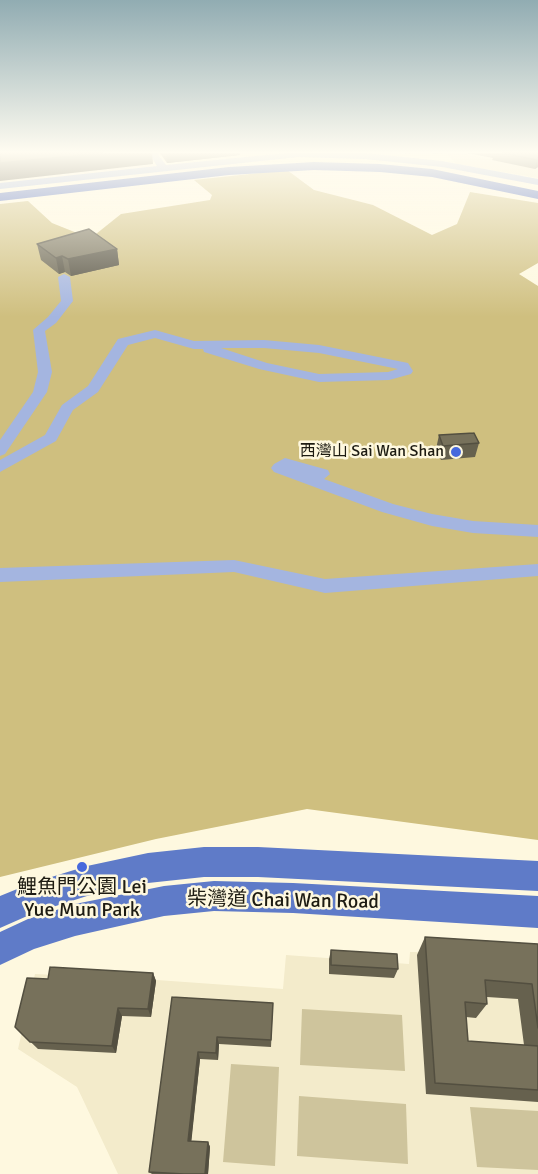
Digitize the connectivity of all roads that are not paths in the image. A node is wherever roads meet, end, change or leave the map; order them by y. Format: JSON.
{"nodes":[{"id":1,"x":64,"y":278,"type":"dead end"},
{"id":2,"x":194,"y":345,"type":"junction"},
{"id":3,"x":0,"y":451,"type":"edge"},
{"id":4,"x":0,"y":467,"type":"edge"},
{"id":5,"x":322,"y":474,"type":"dead end"},
{"id":6,"x":538,"y":531,"type":"edge"},
{"id":7,"x":538,"y":570,"type":"edge"},
{"id":8,"x":0,"y":575,"type":"edge"},
{"id":9,"x":538,"y":876,"type":"edge"},
{"id":10,"x":0,"y":912,"type":"edge"},
{"id":11,"x":538,"y":912,"type":"edge"},
{"id":12,"x":0,"y":949,"type":"edge"}],
"edges":[{"from":1,"to":3,"type":"street"},
{"from":2,"to":2,"type":"street"},
{"from":2,"to":4,"type":"street"},
{"from":5,"to":6,"type":"street"},
{"from":7,"to":8,"type":"street"},
{"from":9,"to":10,"type":"main road","name":"柴灣道 Chai Wan Road"},
{"from":11,"to":12,"type":"main road","name":"柴灣道 Chai Wan Road"}]}
